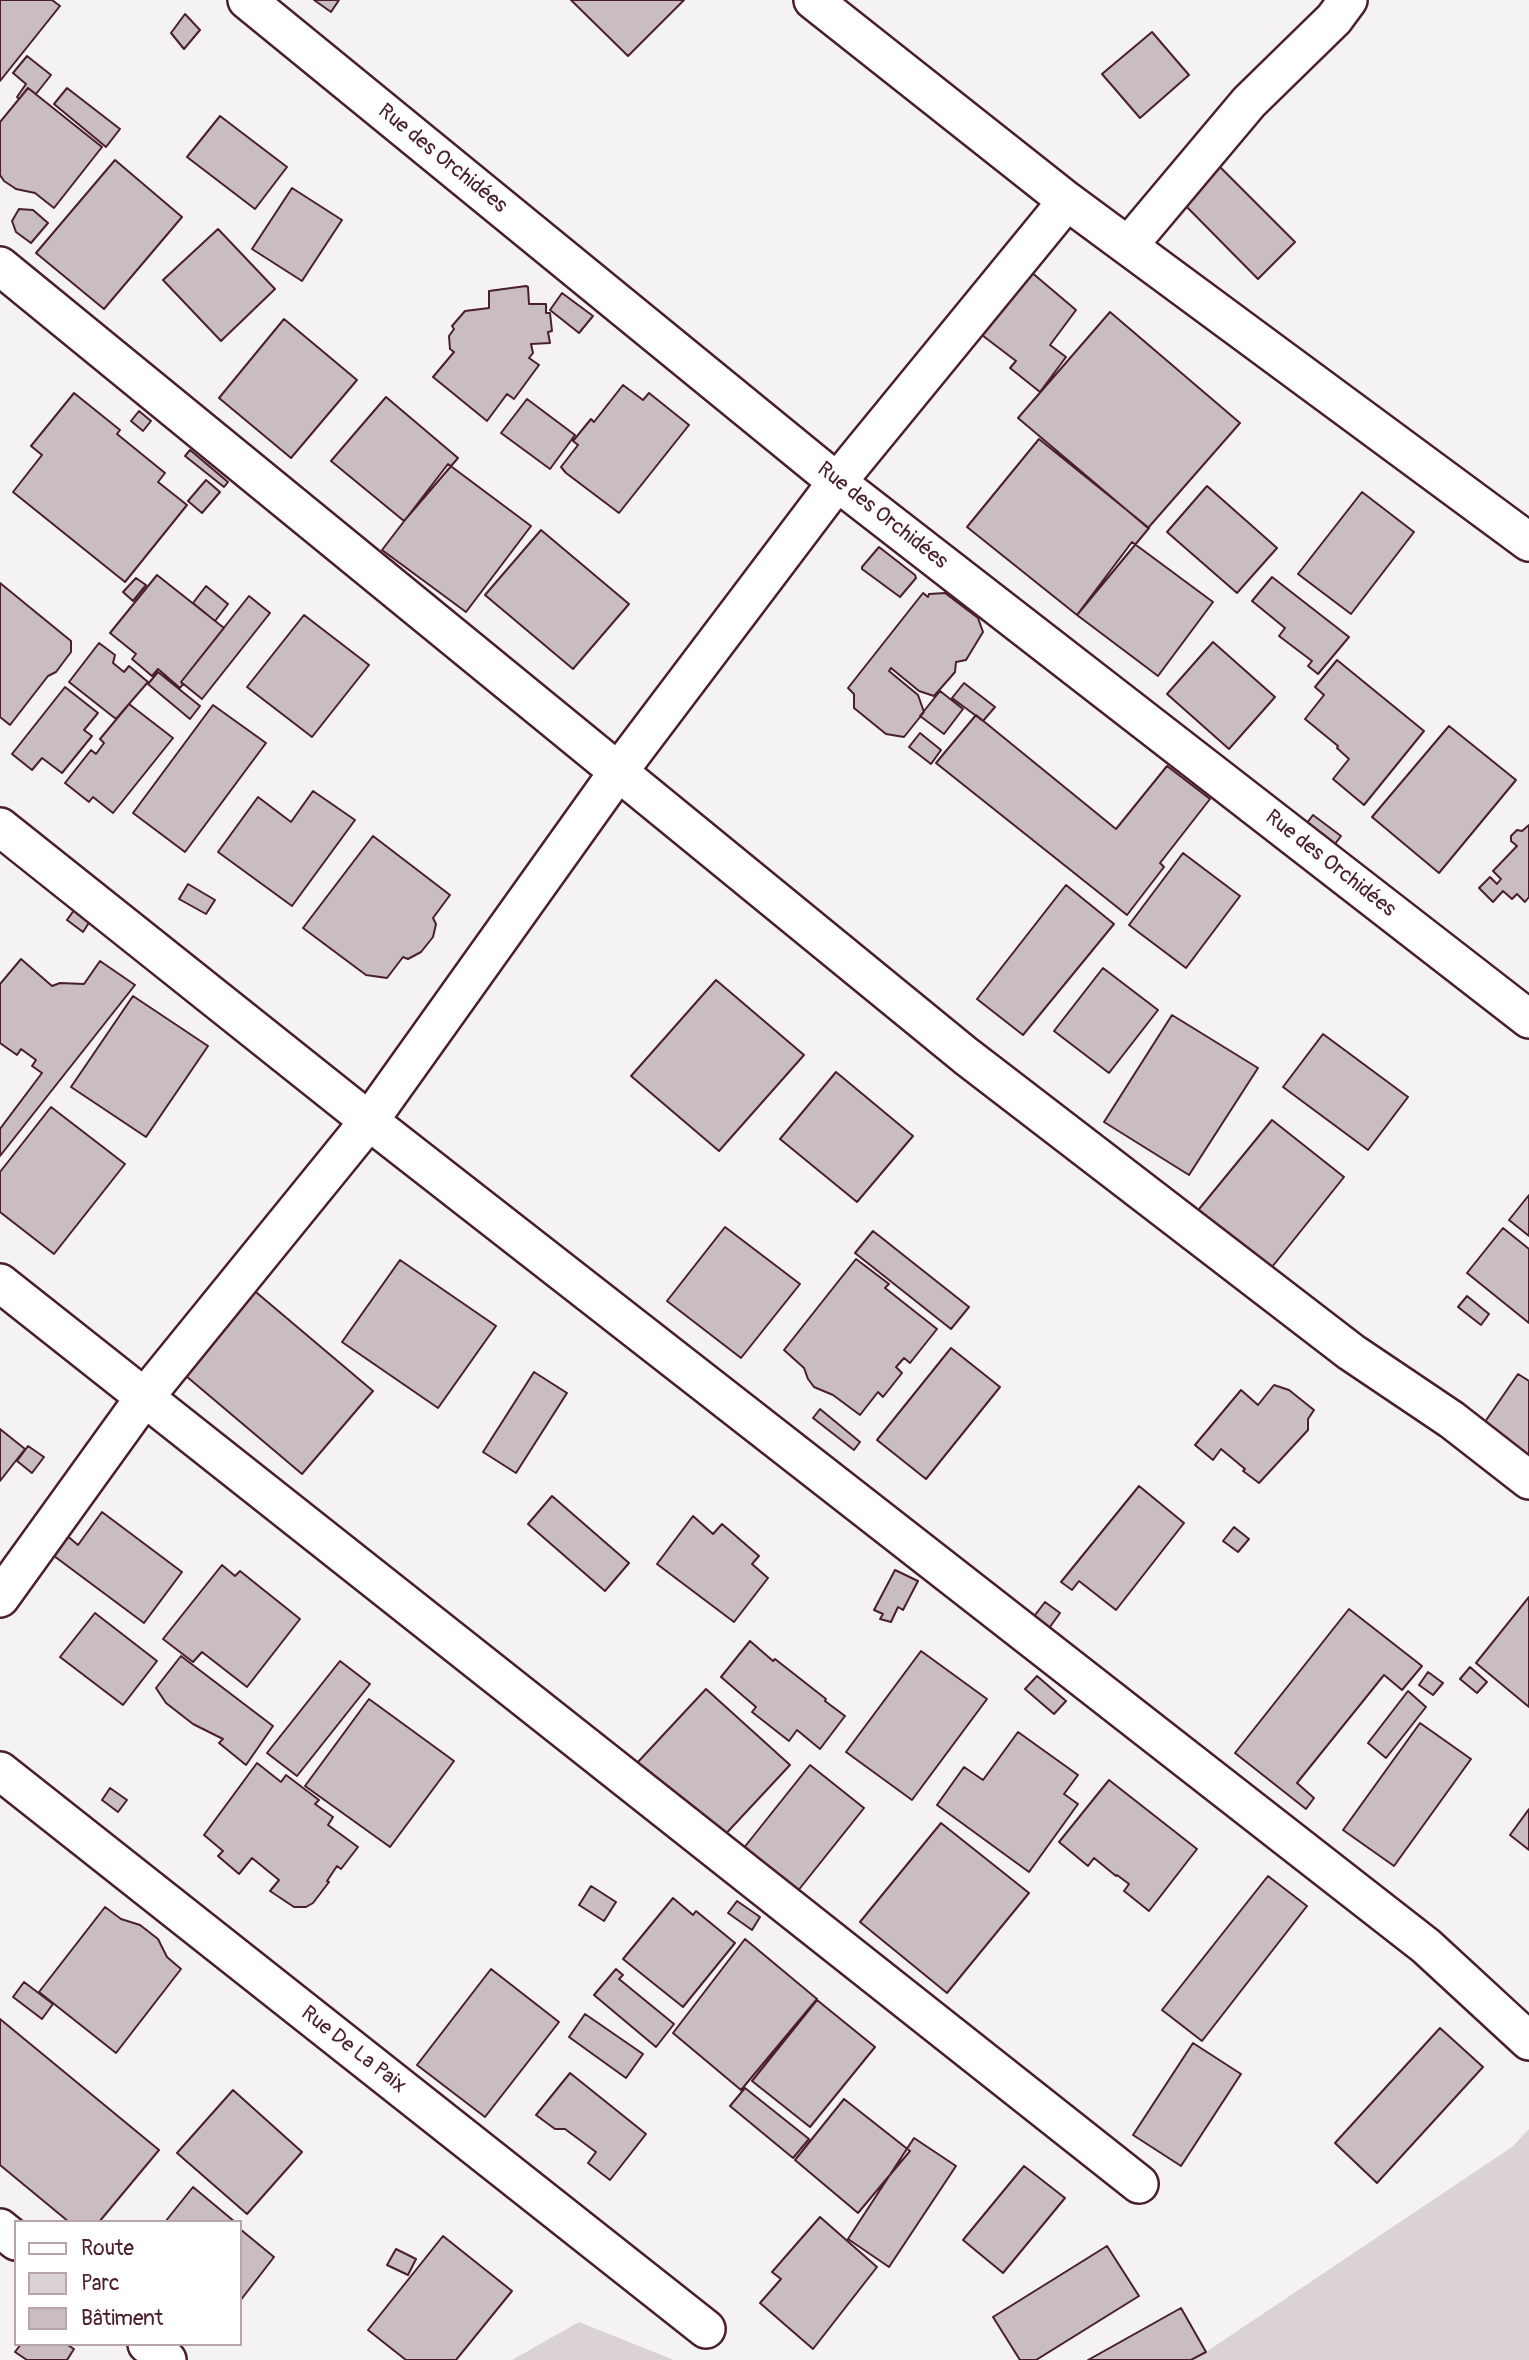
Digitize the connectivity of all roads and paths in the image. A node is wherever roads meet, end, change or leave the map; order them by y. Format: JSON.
{"nodes":[{"id":1,"x":247,"y":0,"type":"edge"},
{"id":2,"x":813,"y":0,"type":"edge"},
{"id":3,"x":1348,"y":0,"type":"edge"},
{"id":4,"x":1067,"y":201,"type":"junction"},
{"id":5,"x":1128,"y":246,"type":"junction"},
{"id":6,"x":0,"y":266,"type":"edge"},
{"id":7,"x":837,"y":482,"type":"junction"},
{"id":8,"x":1529,"y":542,"type":"edge"},
{"id":9,"x":618,"y":772,"type":"junction"},
{"id":10,"x":0,"y":827,"type":"edge"},
{"id":11,"x":1529,"y":1019,"type":"edge"},
{"id":12,"x":369,"y":1121,"type":"junction"},
{"id":13,"x":0,"y":1283,"type":"edge"},
{"id":14,"x":144,"y":1398,"type":"junction"},
{"id":15,"x":1529,"y":1480,"type":"edge"},
{"id":16,"x":0,"y":1598,"type":"edge"},
{"id":17,"x":0,"y":1772,"type":"edge"},
{"id":18,"x":1529,"y":2041,"type":"edge"},
{"id":19,"x":1139,"y":2184,"type":"dead end"},
{"id":20,"x":0,"y":2228,"type":"edge"},
{"id":21,"x":14,"y":2239,"type":"edge"},
{"id":22,"x":706,"y":2329,"type":"dead end"},
{"id":23,"x":150,"y":2346,"type":"edge"},
{"id":24,"x":167,"y":2360,"type":"edge"}],
"edges":[{"from":1,"to":7,"type":"street","name":"Rue des Orchidées"},
{"from":2,"to":4,"type":"street"},
{"from":3,"to":5,"type":"street"},
{"from":4,"to":5,"type":"street"},
{"from":4,"to":7,"type":"street"},
{"from":5,"to":8,"type":"street"},
{"from":6,"to":9,"type":"street"},
{"from":7,"to":9,"type":"street"},
{"from":7,"to":11,"type":"street","name":"Rue des Orchidées"},
{"from":9,"to":12,"type":"street"},
{"from":9,"to":15,"type":"street"},
{"from":10,"to":12,"type":"street"},
{"from":12,"to":14,"type":"street"},
{"from":12,"to":18,"type":"street"},
{"from":13,"to":14,"type":"street"},
{"from":14,"to":16,"type":"street"},
{"from":14,"to":19,"type":"street"},
{"from":17,"to":22,"type":"street","name":"Rue De La Paix"},
{"from":20,"to":21,"type":"street"},
{"from":23,"to":24,"type":"street"}]}
